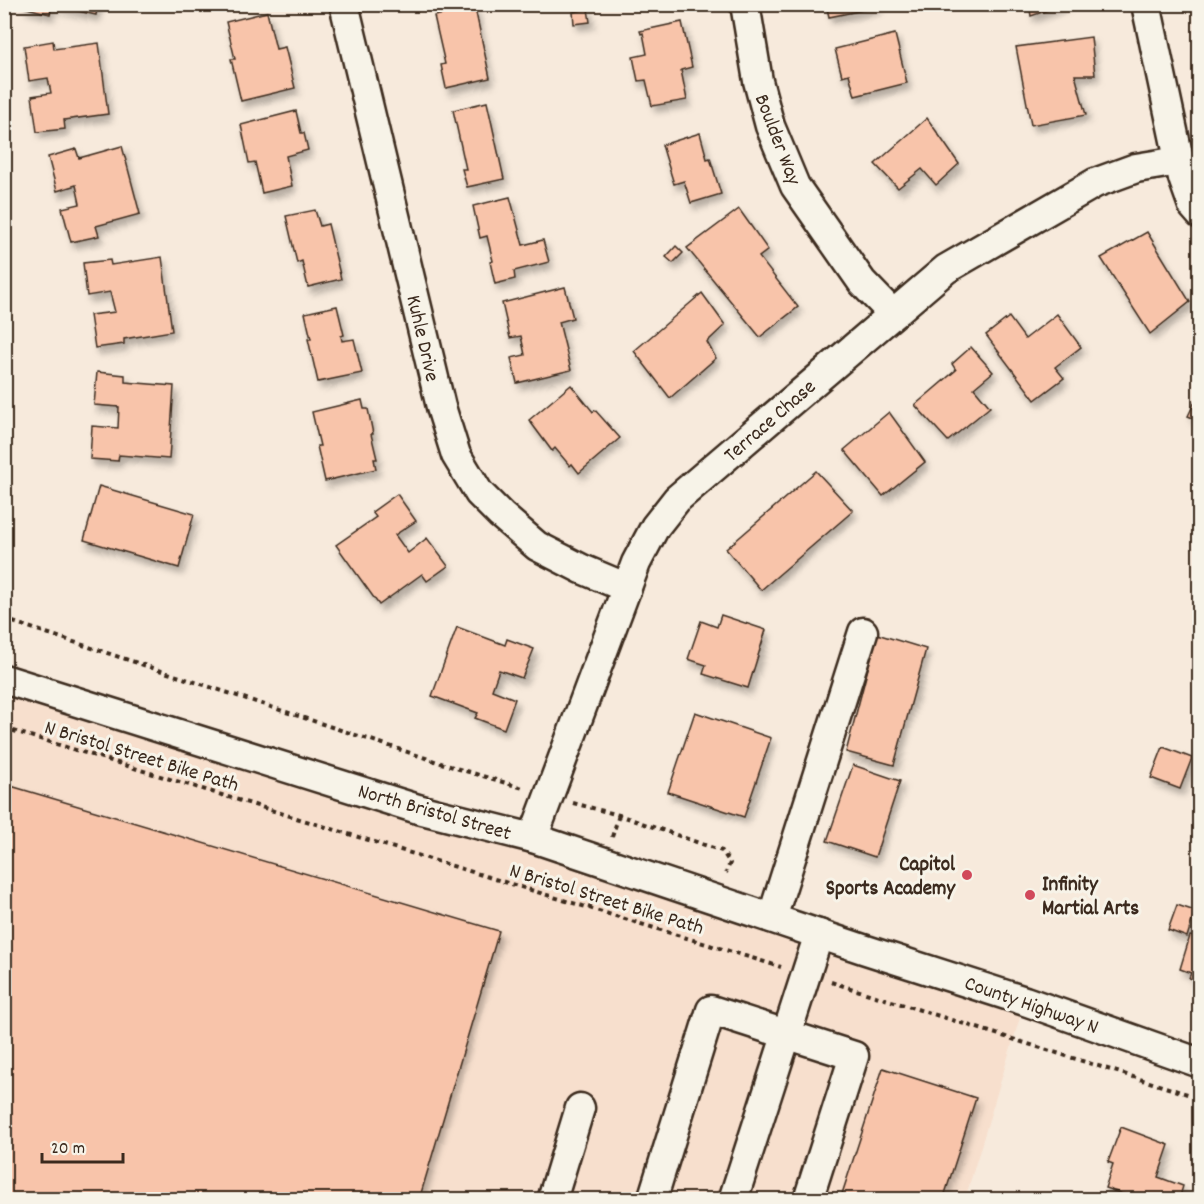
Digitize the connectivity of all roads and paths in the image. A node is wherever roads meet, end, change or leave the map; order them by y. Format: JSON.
{"nodes":[{"id":1,"x":344,"y":4,"type":"edge"},
{"id":2,"x":745,"y":4,"type":"edge"},
{"id":3,"x":1146,"y":4,"type":"edge"},
{"id":4,"x":1179,"y":161,"type":"junction"},
{"id":5,"x":1200,"y":214,"type":"edge"},
{"id":6,"x":892,"y":314,"type":"junction"},
{"id":7,"x":627,"y":588,"type":"junction"},
{"id":8,"x":4,"y":619,"type":"edge"},
{"id":9,"x":863,"y":632,"type":"dead end"},
{"id":10,"x":4,"y":679,"type":"edge"},
{"id":11,"x":4,"y":728,"type":"edge"},
{"id":12,"x":548,"y":796,"type":"junction"},
{"id":13,"x":533,"y":838,"type":"junction"},
{"id":14,"x":717,"y":900,"type":"junction"},
{"id":15,"x":772,"y":918,"type":"junction"},
{"id":16,"x":819,"y":934,"type":"junction"},
{"id":17,"x":863,"y":949,"type":"joint"},
{"id":18,"x":807,"y":974,"type":"junction"},
{"id":19,"x":787,"y":1034,"type":"junction"},
{"id":20,"x":1200,"y":1063,"type":"edge"},
{"id":21,"x":1200,"y":1098,"type":"edge"},
{"id":22,"x":580,"y":1108,"type":"dead end"},
{"id":23,"x":552,"y":1200,"type":"edge"},
{"id":24,"x":652,"y":1200,"type":"edge"},
{"id":25,"x":733,"y":1200,"type":"edge"},
{"id":26,"x":808,"y":1200,"type":"edge"}],
"edges":[{"from":1,"to":7,"type":"street","name":"Kuhle Drive"},
{"from":2,"to":6,"type":"street","name":"Boulder Way"},
{"from":3,"to":4,"type":"street"},
{"from":4,"to":5,"type":"street"},
{"from":4,"to":6,"type":"street","name":"Terrace Chase"},
{"from":6,"to":7,"type":"street","name":"Terrace Chase"},
{"from":7,"to":12,"type":"street","name":"Terrace Chase"},
{"from":8,"to":12,"type":"path"},
{"from":9,"to":15,"type":"street"},
{"from":10,"to":13,"type":"street","name":"North Bristol Street"},
{"from":11,"to":18,"type":"path","name":"N Bristol Street Bike Path"},
{"from":12,"to":13,"type":"street","name":"Terrace Chase"},
{"from":12,"to":14,"type":"path"},
{"from":13,"to":14,"type":"street","name":"North Bristol Street"},
{"from":14,"to":15,"type":"street","name":"North Bristol Street"},
{"from":15,"to":16,"type":"street","name":"North Bristol Street"},
{"from":16,"to":17,"type":"street","name":"North Bristol Street"},
{"from":16,"to":18,"type":"street"},
{"from":17,"to":20,"type":"street","name":"County Highway N"},
{"from":18,"to":19,"type":"street"},
{"from":18,"to":21,"type":"path","name":"N Bristol Street Bike Path"},
{"from":19,"to":24,"type":"street"},
{"from":19,"to":25,"type":"street"},
{"from":19,"to":26,"type":"street"},
{"from":22,"to":23,"type":"street"}]}
